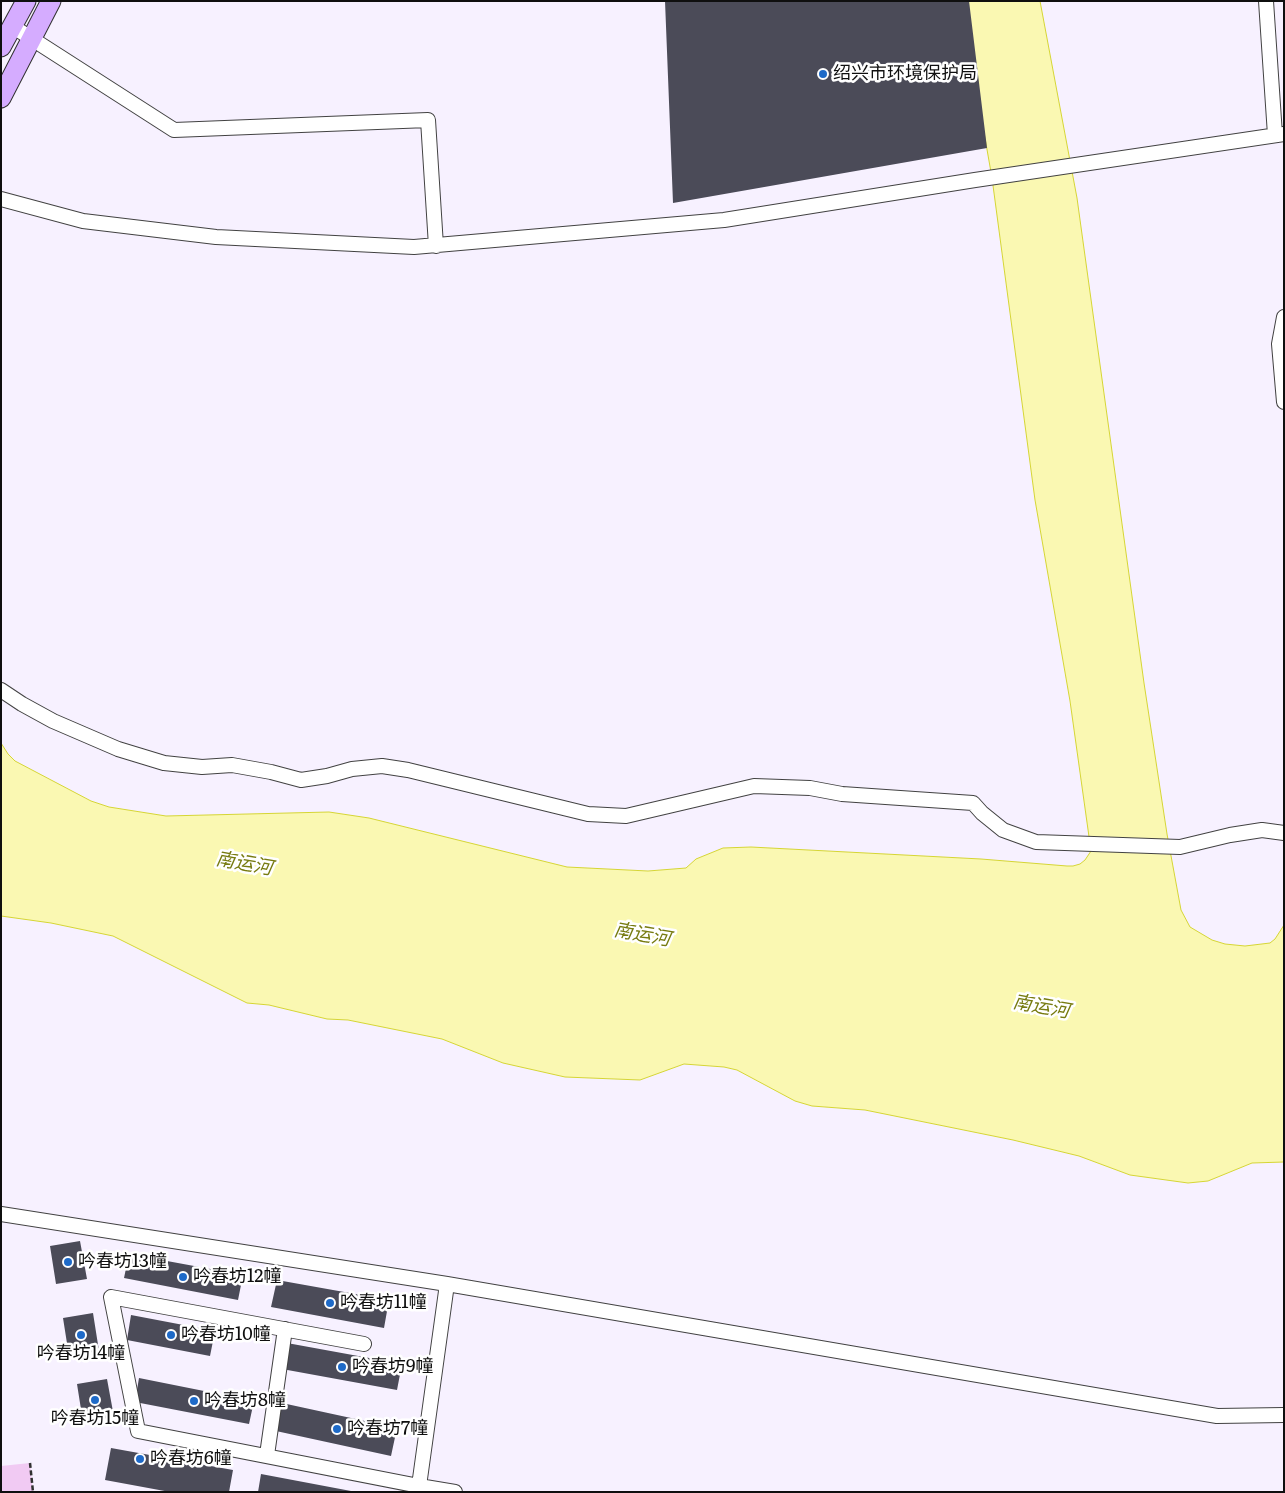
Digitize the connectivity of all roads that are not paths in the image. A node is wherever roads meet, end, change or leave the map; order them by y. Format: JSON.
{"nodes":[{"id":1,"x":26,"y":1,"type":"edge"},
{"id":2,"x":51,"y":1,"type":"edge"},
{"id":3,"x":1266,"y":1,"type":"edge"},
{"id":4,"x":12,"y":26,"type":"junction"},
{"id":5,"x":32,"y":38,"type":"junction"},
{"id":6,"x":1,"y":47,"type":"edge"},
{"id":7,"x":1,"y":98,"type":"edge"},
{"id":8,"x":1279,"y":135,"type":"edge"},
{"id":9,"x":1,"y":199,"type":"edge"},
{"id":10,"x":436,"y":246,"type":"junction"},
{"id":11,"x":1284,"y":317,"type":"edge"},
{"id":12,"x":1284,"y":402,"type":"edge"},
{"id":13,"x":1,"y":690,"type":"edge"},
{"id":14,"x":1284,"y":833,"type":"edge"},
{"id":15,"x":1,"y":1214,"type":"edge"},
{"id":16,"x":447,"y":1284,"type":"junction"},
{"id":17,"x":285,"y":1329,"type":"junction"},
{"id":18,"x":364,"y":1344,"type":"dead end"},
{"id":19,"x":1284,"y":1415,"type":"edge"},
{"id":20,"x":266,"y":1455,"type":"junction"},
{"id":21,"x":419,"y":1489,"type":"edge"},
{"id":22,"x":455,"y":1492,"type":"edge"}],
"edges":[{"from":1,"to":4,"type":"main road"},
{"from":2,"to":5,"type":"main road"},
{"from":3,"to":8,"type":"street"},
{"from":4,"to":5,"type":"street"},
{"from":4,"to":6,"type":"main road"},
{"from":5,"to":7,"type":"main road"},
{"from":5,"to":10,"type":"street"},
{"from":8,"to":10,"type":"street"},
{"from":9,"to":10,"type":"street"},
{"from":11,"to":12,"type":"street"},
{"from":13,"to":14,"type":"street"},
{"from":15,"to":16,"type":"street"},
{"from":16,"to":19,"type":"street"},
{"from":16,"to":21,"type":"street"},
{"from":17,"to":18,"type":"street"},
{"from":17,"to":20,"type":"street"},
{"from":17,"to":20,"type":"street"},
{"from":20,"to":21,"type":"street"},
{"from":21,"to":22,"type":"street"}]}
